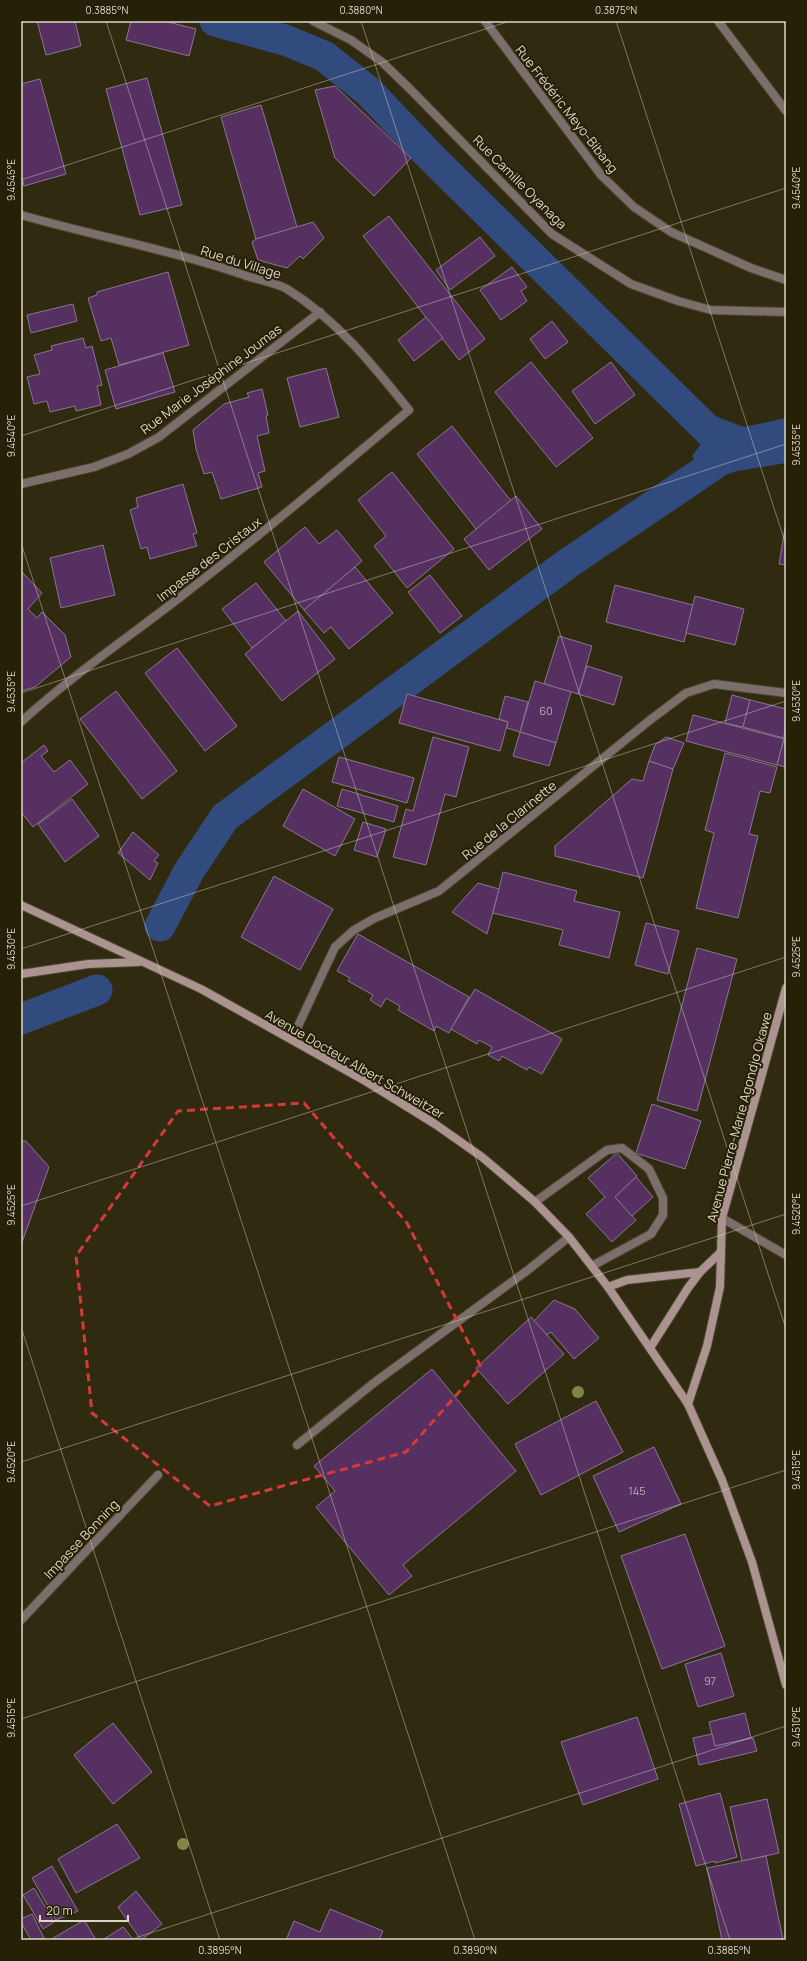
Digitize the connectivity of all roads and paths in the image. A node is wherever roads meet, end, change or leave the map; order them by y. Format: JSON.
{"nodes":[{"id":1,"x":313,"y":21,"type":"edge"},
{"id":2,"x":485,"y":21,"type":"edge"},
{"id":3,"x":718,"y":21,"type":"edge"},
{"id":4,"x":786,"y":111,"type":"edge"},
{"id":5,"x":21,"y":215,"type":"edge"},
{"id":6,"x":786,"y":280,"type":"edge"},
{"id":7,"x":320,"y":312,"type":"junction"},
{"id":8,"x":786,"y":312,"type":"edge"},
{"id":9,"x":409,"y":410,"type":"joint"},
{"id":10,"x":21,"y":484,"type":"edge"},
{"id":11,"x":786,"y":693,"type":"edge"},
{"id":12,"x":21,"y":721,"type":"edge"},
{"id":13,"x":21,"y":905,"type":"edge"},
{"id":14,"x":140,"y":962,"type":"junction"},
{"id":15,"x":21,"y":974,"type":"edge"},
{"id":16,"x":786,"y":988,"type":"edge"},
{"id":17,"x":292,"y":1039,"type":"junction"},
{"id":18,"x":535,"y":1202,"type":"junction"},
{"id":19,"x":722,"y":1218,"type":"junction"},
{"id":20,"x":569,"y":1237,"type":"junction"},
{"id":21,"x":721,"y":1252,"type":"junction"},
{"id":22,"x":786,"y":1255,"type":"edge"},
{"id":23,"x":592,"y":1266,"type":"junction"},
{"id":24,"x":700,"y":1272,"type":"junction"},
{"id":25,"x":608,"y":1287,"type":"junction"},
{"id":26,"x":650,"y":1348,"type":"junction"},
{"id":27,"x":688,"y":1404,"type":"junction"},
{"id":28,"x":297,"y":1445,"type":"dead end"},
{"id":29,"x":158,"y":1474,"type":"dead end"},
{"id":30,"x":21,"y":1620,"type":"edge"},
{"id":31,"x":786,"y":1685,"type":"edge"}],
"edges":[{"from":1,"to":8,"type":"street","name":"Rue Camille Oyanaga"},
{"from":2,"to":6,"type":"street","name":"Rue Frédéric Meyo-Bibang"},
{"from":3,"to":4,"type":"street"},
{"from":5,"to":7,"type":"street","name":"Rue du Village"},
{"from":7,"to":9,"type":"street","name":"Rue du Village"},
{"from":7,"to":10,"type":"street","name":"Rue Marie Joséphine Joumas"},
{"from":9,"to":12,"type":"street","name":"Impasse des Cristaux"},
{"from":11,"to":17,"type":"street","name":"Rue de la Clarinette"},
{"from":13,"to":14,"type":"main road","name":"Avenue Docteur Albert Schweitzer"},
{"from":14,"to":15,"type":"main road"},
{"from":14,"to":17,"type":"main road","name":"Avenue Docteur Albert Schweitzer"},
{"from":16,"to":19,"type":"main road","name":"Avenue Pierre-Marie Agondjo Okawe"},
{"from":17,"to":18,"type":"main road","name":"Avenue Docteur Albert Schweitzer"},
{"from":18,"to":20,"type":"main road","name":"Avenue Docteur Albert Schweitzer"},
{"from":18,"to":23,"type":"street"},
{"from":19,"to":21,"type":"main road","name":"Avenue Pierre-Marie Agondjo Okawe"},
{"from":19,"to":22,"type":"street"},
{"from":20,"to":23,"type":"main road","name":"Avenue Docteur Albert Schweitzer"},
{"from":20,"to":28,"type":"street"},
{"from":21,"to":24,"type":"main road"},
{"from":21,"to":27,"type":"main road","name":"Avenue Pierre-Marie Agondjo Okawe"},
{"from":23,"to":25,"type":"main road","name":"Avenue Docteur Albert Schweitzer"},
{"from":24,"to":25,"type":"main road"},
{"from":24,"to":26,"type":"main road"},
{"from":25,"to":26,"type":"main road","name":"Avenue Docteur Albert Schweitzer"},
{"from":26,"to":27,"type":"main road","name":"Avenue Docteur Albert Schweitzer"},
{"from":27,"to":31,"type":"main road","name":"Avenue Docteur Albert Schweitzer"},
{"from":29,"to":30,"type":"street","name":"Impasse Bonning"}]}
